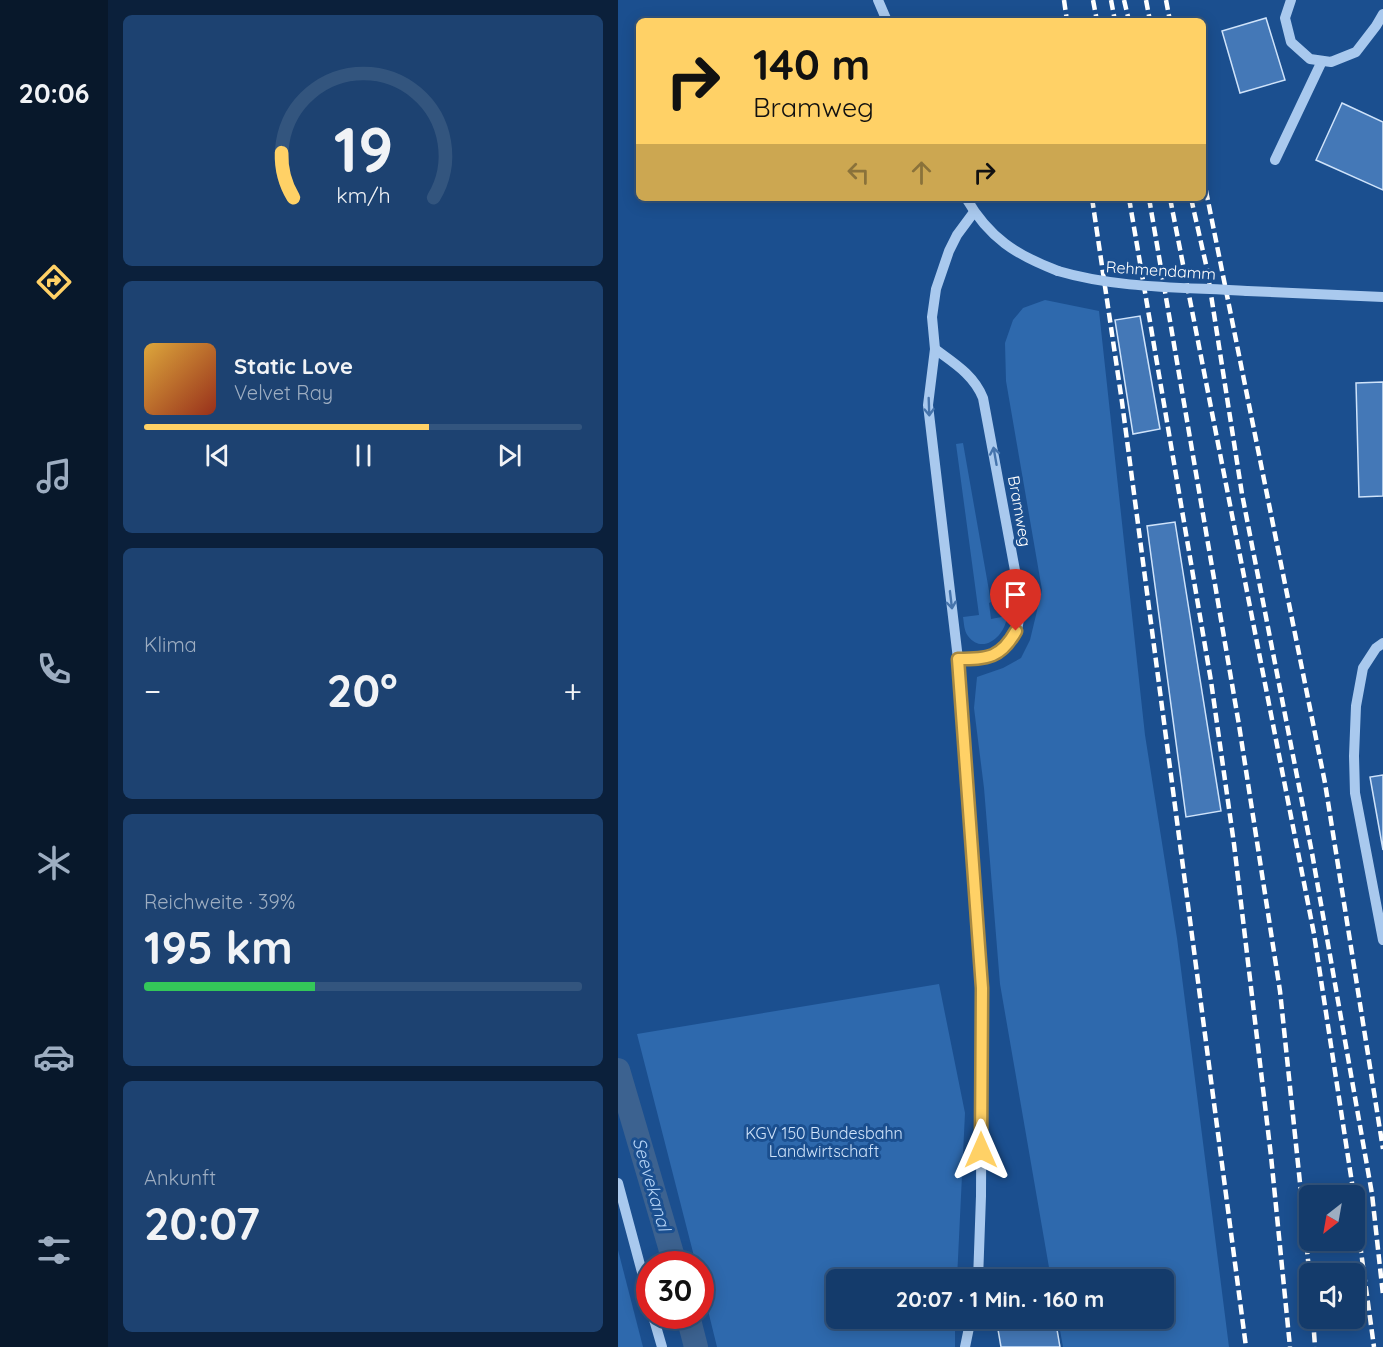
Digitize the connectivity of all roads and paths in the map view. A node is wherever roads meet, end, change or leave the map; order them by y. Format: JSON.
{"nodes":[{"id":1,"x":878,"y":0,"type":"edge"},
{"id":2,"x":1291,"y":0,"type":"edge"},
{"id":3,"x":1383,"y":14,"type":"edge"},
{"id":4,"x":886,"y":18,"type":"edge"},
{"id":5,"x":1322,"y":61,"type":"junction"},
{"id":6,"x":1275,"y":160,"type":"dead end"},
{"id":7,"x":968,"y":201,"type":"edge"},
{"id":8,"x":974,"y":212,"type":"junction"},
{"id":9,"x":1383,"y":297,"type":"edge"},
{"id":10,"x":935,"y":349,"type":"junction"},
{"id":11,"x":1383,"y":643,"type":"edge"},
{"id":12,"x":958,"y":659,"type":"junction"},
{"id":13,"x":1383,"y":940,"type":"edge"},
{"id":14,"x":618,"y":1183,"type":"edge"},
{"id":15,"x":636,"y":1251,"type":"edge"},
{"id":16,"x":978,"y":1269,"type":"edge"},
{"id":17,"x":657,"y":1329,"type":"edge"},
{"id":18,"x":969,"y":1329,"type":"edge"},
{"id":19,"x":662,"y":1347,"type":"edge"},
{"id":20,"x":965,"y":1347,"type":"edge"}],
"edges":[{"from":1,"to":4,"type":"street"},
{"from":2,"to":5,"type":"street"},
{"from":3,"to":5,"type":"street"},
{"from":5,"to":6,"type":"street"},
{"from":7,"to":8,"type":"street","name":"Rehmendamm"},
{"from":8,"to":9,"type":"street","name":"Rehmendamm","bridge":true},
{"from":8,"to":10,"type":"street"},
{"from":10,"to":12,"type":"street","one_way":true},
{"from":12,"to":10,"type":"street","name":"Bramweg","one_way":true},
{"from":11,"to":13,"type":"street"},
{"from":12,"to":16,"type":"street"},
{"from":14,"to":15,"type":"street"},
{"from":17,"to":19,"type":"street"},
{"from":18,"to":20,"type":"street"}]}
